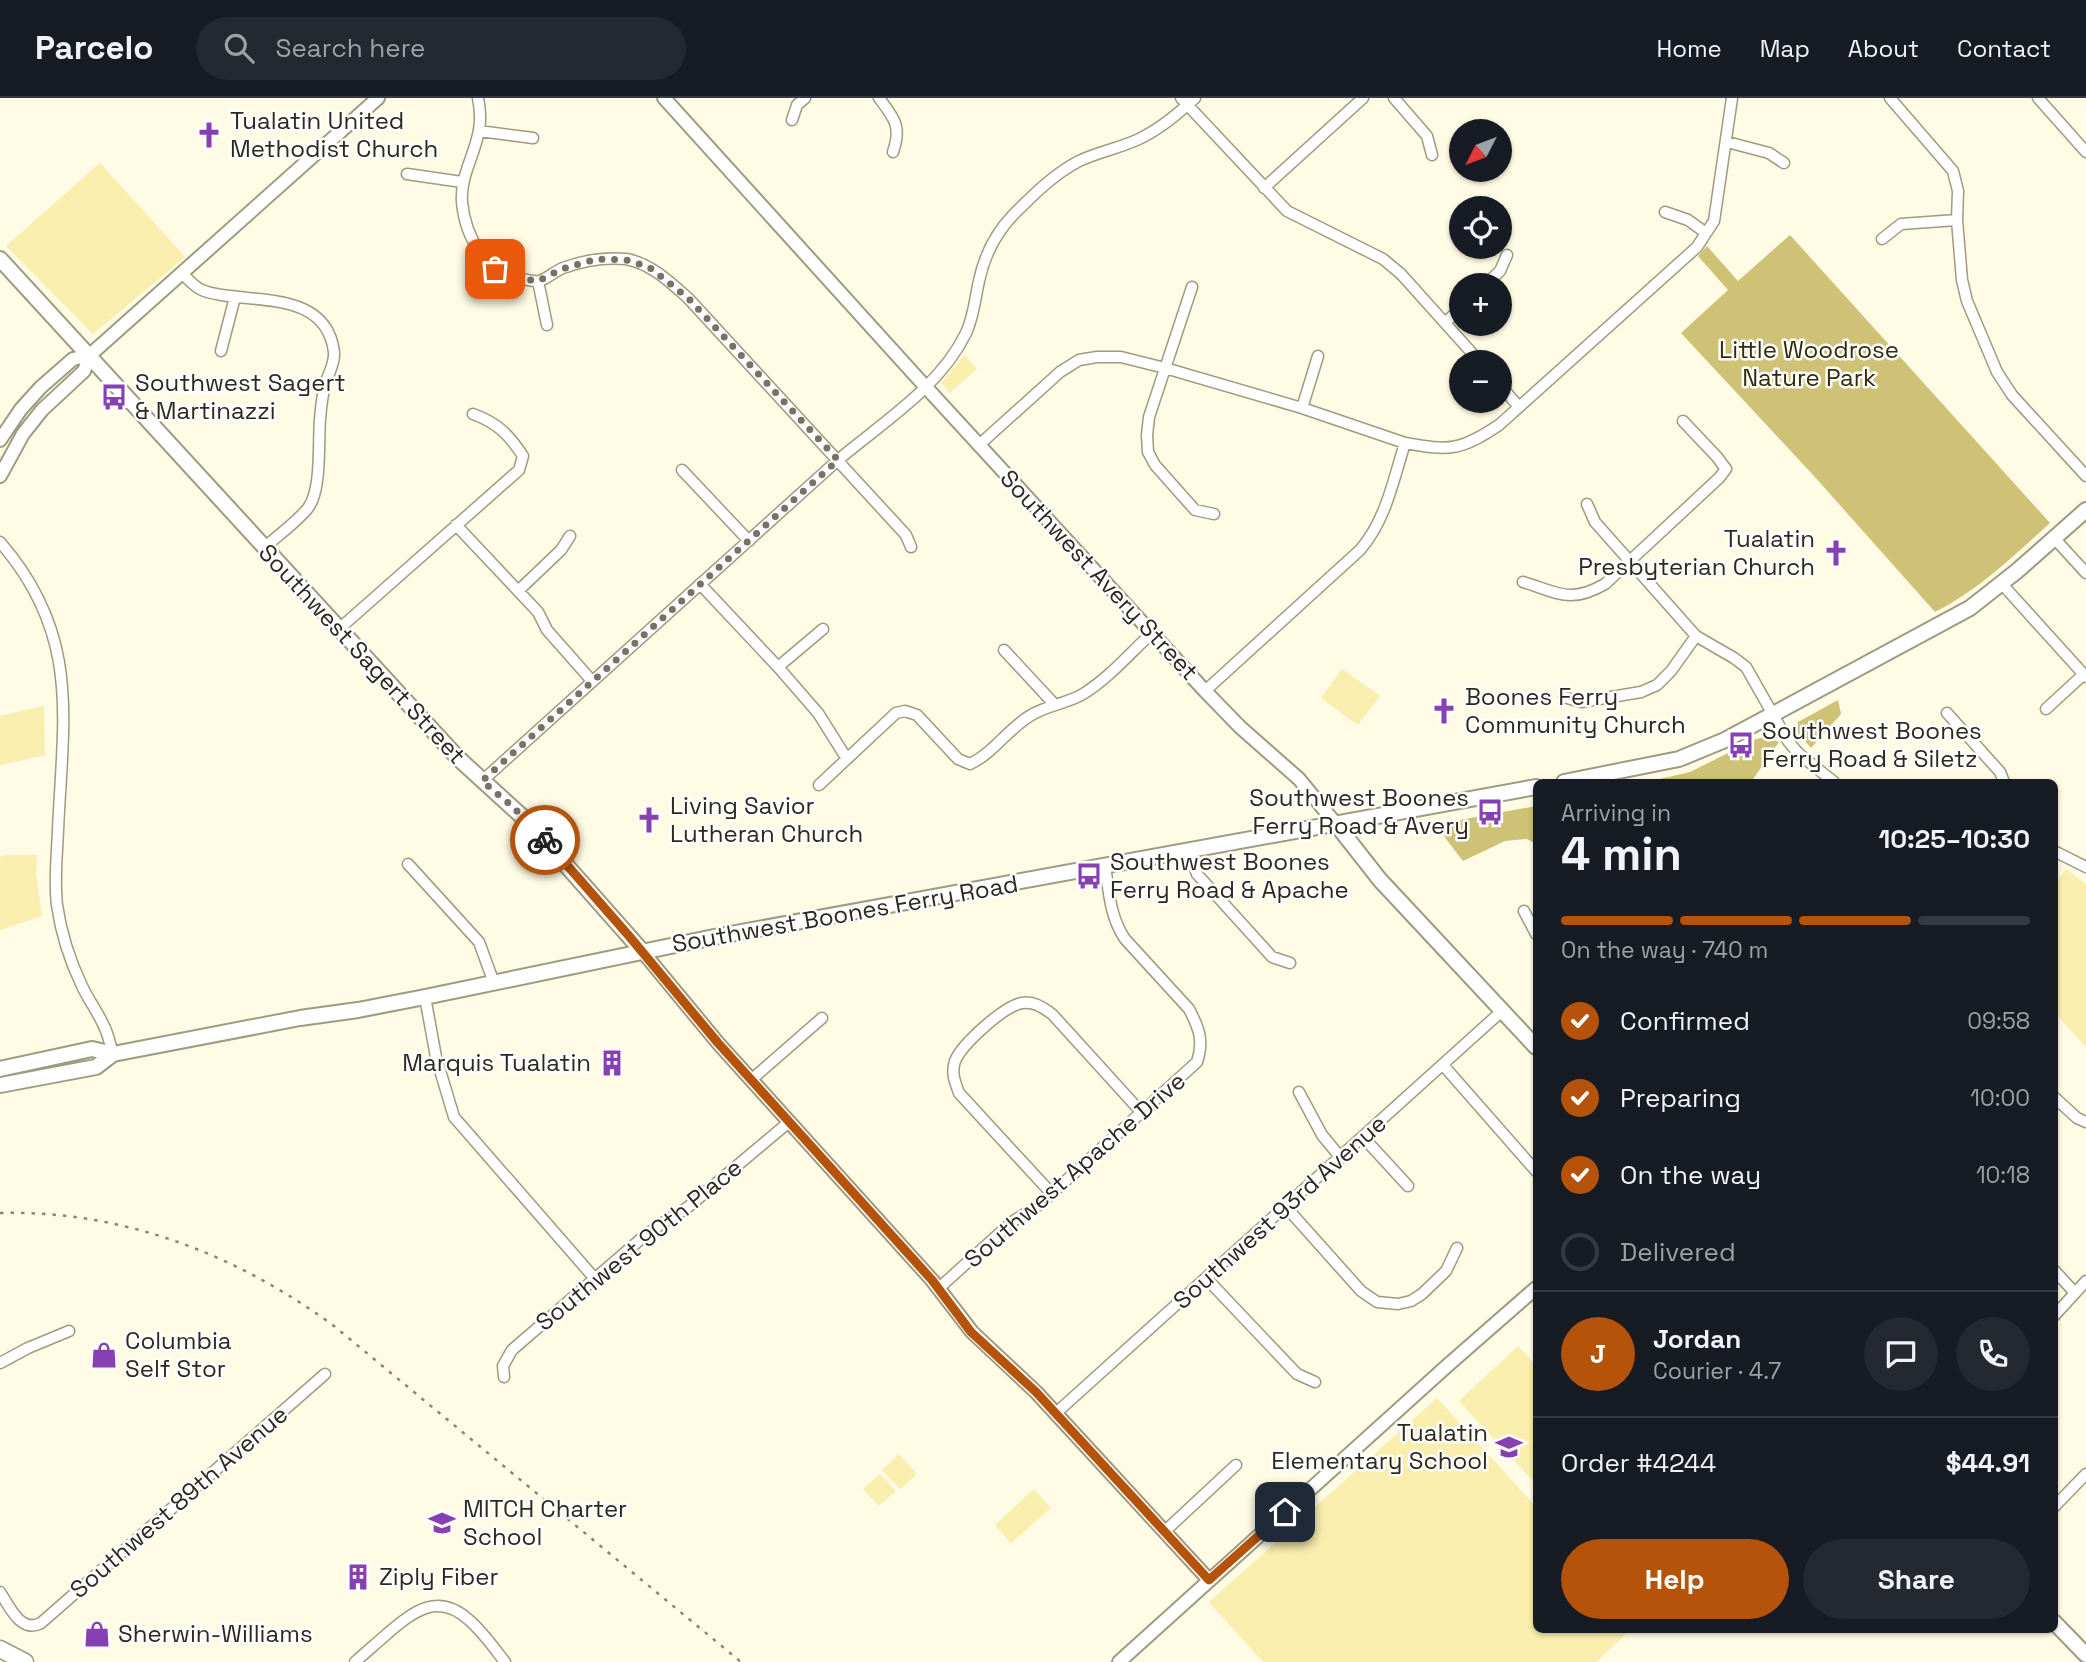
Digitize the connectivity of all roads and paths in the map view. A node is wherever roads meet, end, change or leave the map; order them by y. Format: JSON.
{"nodes":[{"id":1,"x":378,"y":98,"type":"edge"},
{"id":2,"x":478,"y":98,"type":"edge"},
{"id":3,"x":664,"y":98,"type":"edge"},
{"id":4,"x":805,"y":98,"type":"edge"},
{"id":5,"x":879,"y":98,"type":"edge"},
{"id":6,"x":1363,"y":98,"type":"edge"},
{"id":7,"x":1394,"y":98,"type":"edge"},
{"id":8,"x":1732,"y":98,"type":"edge"},
{"id":9,"x":1889,"y":98,"type":"edge"},
{"id":10,"x":2038,"y":98,"type":"edge"},
{"id":11,"x":1188,"y":100,"type":"edge"},
{"id":12,"x":792,"y":120,"type":"dead end"},
{"id":13,"x":479,"y":131,"type":"junction"},
{"id":14,"x":533,"y":138,"type":"dead end"},
{"id":15,"x":1727,"y":142,"type":"junction"},
{"id":16,"x":893,"y":152,"type":"dead end"},
{"id":17,"x":2086,"y":152,"type":"edge"},
{"id":18,"x":1432,"y":155,"type":"dead end"},
{"id":19,"x":1784,"y":163,"type":"dead end"},
{"id":20,"x":407,"y":174,"type":"dead end"},
{"id":21,"x":463,"y":182,"type":"junction"},
{"id":22,"x":1264,"y":188,"type":"junction"},
{"id":23,"x":1665,"y":212,"type":"dead end"},
{"id":24,"x":1957,"y":220,"type":"junction"},
{"id":25,"x":1706,"y":233,"type":"junction"},
{"id":26,"x":1882,"y":239,"type":"dead end"},
{"id":27,"x":0,"y":259,"type":"edge"},
{"id":28,"x":182,"y":273,"type":"junction"},
{"id":29,"x":538,"y":281,"type":"junction"},
{"id":30,"x":1192,"y":288,"type":"dead end"},
{"id":31,"x":235,"y":297,"type":"junction"},
{"id":32,"x":1449,"y":319,"type":"edge"},
{"id":33,"x":1445,"y":323,"type":"junction"},
{"id":34,"x":547,"y":326,"type":"dead end"},
{"id":35,"x":1469,"y":350,"type":"edge"},
{"id":36,"x":221,"y":351,"type":"dead end"},
{"id":37,"x":90,"y":355,"type":"junction"},
{"id":38,"x":1318,"y":356,"type":"dead end"},
{"id":39,"x":1165,"y":368,"type":"junction"},
{"id":40,"x":925,"y":387,"type":"junction"},
{"id":41,"x":1512,"y":399,"type":"edge"},
{"id":42,"x":1519,"y":407,"type":"junction"},
{"id":43,"x":1303,"y":408,"type":"junction"},
{"id":44,"x":473,"y":414,"type":"dead end"},
{"id":45,"x":1683,"y":421,"type":"dead end"},
{"id":46,"x":0,"y":440,"type":"edge"},
{"id":47,"x":1405,"y":443,"type":"junction"},
{"id":48,"x":979,"y":445,"type":"junction"},
{"id":49,"x":838,"y":460,"type":"junction"},
{"id":50,"x":682,"y":470,"type":"dead end"},
{"id":51,"x":0,"y":476,"type":"edge"},
{"id":52,"x":2086,"y":476,"type":"edge"},
{"id":53,"x":1587,"y":503,"type":"dead end"},
{"id":54,"x":2086,"y":510,"type":"edge"},
{"id":55,"x":1214,"y":514,"type":"dead end"},
{"id":56,"x":456,"y":525,"type":"junction"},
{"id":57,"x":570,"y":536,"type":"dead end"},
{"id":58,"x":2054,"y":538,"type":"junction"},
{"id":59,"x":749,"y":541,"type":"junction"},
{"id":60,"x":0,"y":542,"type":"edge"},
{"id":61,"x":911,"y":547,"type":"dead end"},
{"id":62,"x":264,"y":548,"type":"junction"},
{"id":63,"x":1628,"y":562,"type":"junction"},
{"id":64,"x":2086,"y":573,"type":"edge"},
{"id":65,"x":1523,"y":582,"type":"dead end"},
{"id":66,"x":700,"y":584,"type":"junction"},
{"id":67,"x":2002,"y":584,"type":"junction"},
{"id":68,"x":518,"y":591,"type":"junction"},
{"id":69,"x":339,"y":629,"type":"junction"},
{"id":70,"x":824,"y":629,"type":"dead end"},
{"id":71,"x":1152,"y":633,"type":"junction"},
{"id":72,"x":1696,"y":636,"type":"junction"},
{"id":73,"x":1004,"y":650,"type":"dead end"},
{"id":74,"x":778,"y":667,"type":"junction"},
{"id":75,"x":2085,"y":676,"type":"edge"},
{"id":76,"x":592,"y":681,"type":"junction"},
{"id":77,"x":1206,"y":691,"type":"junction"},
{"id":78,"x":1564,"y":696,"type":"dead end"},
{"id":79,"x":1055,"y":705,"type":"junction"},
{"id":80,"x":2046,"y":709,"type":"dead end"},
{"id":81,"x":1947,"y":713,"type":"dead end"},
{"id":82,"x":1772,"y":714,"type":"junction"},
{"id":83,"x":847,"y":759,"type":"junction"},
{"id":84,"x":1579,"y":779,"type":"edge"},
{"id":85,"x":1830,"y":779,"type":"edge"},
{"id":86,"x":2003,"y":779,"type":"edge"},
{"id":87,"x":482,"y":781,"type":"junction"},
{"id":88,"x":819,"y":785,"type":"dead end"},
{"id":89,"x":1533,"y":789,"type":"edge"},
{"id":90,"x":1336,"y":824,"type":"junction"},
{"id":91,"x":1189,"y":851,"type":"junction"},
{"id":92,"x":2058,"y":853,"type":"edge"},
{"id":93,"x":408,"y":864,"type":"dead end"},
{"id":94,"x":1105,"y":866,"type":"junction"},
{"id":95,"x":2086,"y":867,"type":"edge"},
{"id":96,"x":1524,"y":911,"type":"dead end"},
{"id":97,"x":1533,"y":928,"type":"edge"},
{"id":98,"x":642,"y":951,"type":"junction"},
{"id":99,"x":1290,"y":963,"type":"dead end"},
{"id":100,"x":495,"y":983,"type":"junction"},
{"id":101,"x":425,"y":997,"type":"junction"},
{"id":102,"x":1503,"y":1010,"type":"junction"},
{"id":103,"x":822,"y":1018,"type":"dead end"},
{"id":104,"x":1533,"y":1044,"type":"edge"},
{"id":105,"x":113,"y":1054,"type":"junction"},
{"id":106,"x":1443,"y":1065,"type":"junction"},
{"id":107,"x":0,"y":1069,"type":"edge"},
{"id":108,"x":751,"y":1080,"type":"junction"},
{"id":109,"x":0,"y":1085,"type":"edge"},
{"id":110,"x":1299,"y":1092,"type":"dead end"},
{"id":111,"x":2058,"y":1101,"type":"edge"},
{"id":112,"x":1142,"y":1113,"type":"junction"},
{"id":113,"x":789,"y":1122,"type":"junction"},
{"id":114,"x":2086,"y":1122,"type":"edge"},
{"id":115,"x":1363,"y":1137,"type":"junction"},
{"id":116,"x":1341,"y":1158,"type":"junction"},
{"id":117,"x":1533,"y":1168,"type":"edge"},
{"id":118,"x":1408,"y":1186,"type":"dead end"},
{"id":119,"x":1052,"y":1194,"type":"junction"},
{"id":120,"x":1286,"y":1207,"type":"junction"},
{"id":121,"x":1457,"y":1248,"type":"dead end"},
{"id":122,"x":2058,"y":1274,"type":"edge"},
{"id":123,"x":1206,"y":1278,"type":"junction"},
{"id":124,"x":596,"y":1280,"type":"junction"},
{"id":125,"x":2086,"y":1281,"type":"edge"},
{"id":126,"x":939,"y":1288,"type":"junction"},
{"id":127,"x":1533,"y":1291,"type":"edge"},
{"id":128,"x":2075,"y":1293,"type":"junction"},
{"id":129,"x":2058,"y":1312,"type":"edge"},
{"id":130,"x":69,"y":1331,"type":"dead end"},
{"id":131,"x":0,"y":1363,"type":"edge"},
{"id":132,"x":325,"y":1374,"type":"dead end"},
{"id":133,"x":504,"y":1377,"type":"dead end"},
{"id":134,"x":1315,"y":1382,"type":"dead end"},
{"id":135,"x":1056,"y":1413,"type":"junction"},
{"id":136,"x":1236,"y":1465,"type":"dead end"},
{"id":137,"x":2086,"y":1474,"type":"edge"},
{"id":138,"x":2058,"y":1503,"type":"edge"},
{"id":139,"x":1164,"y":1532,"type":"junction"},
{"id":140,"x":1209,"y":1580,"type":"junction"},
{"id":141,"x":0,"y":1592,"type":"edge"},
{"id":142,"x":2058,"y":1626,"type":"edge"},
{"id":143,"x":0,"y":1649,"type":"edge"},
{"id":144,"x":2086,"y":1655,"type":"edge"},
{"id":145,"x":25,"y":1662,"type":"edge"},
{"id":146,"x":355,"y":1662,"type":"edge"},
{"id":147,"x":505,"y":1662,"type":"edge"},
{"id":148,"x":1119,"y":1662,"type":"edge"}],
"edges":[{"from":1,"to":28,"type":"street"},
{"from":2,"to":13,"type":"street"},
{"from":3,"to":40,"type":"street","name":"Southwest Avery Street"},
{"from":4,"to":12,"type":"street"},
{"from":5,"to":16,"type":"street"},
{"from":6,"to":22,"type":"street"},
{"from":7,"to":18,"type":"street"},
{"from":8,"to":15,"type":"street"},
{"from":9,"to":24,"type":"street"},
{"from":10,"to":17,"type":"street"},
{"from":11,"to":22,"type":"street"},
{"from":11,"to":40,"type":"street"},
{"from":13,"to":14,"type":"street"},
{"from":13,"to":21,"type":"street"},
{"from":15,"to":19,"type":"street"},
{"from":15,"to":25,"type":"street"},
{"from":20,"to":21,"type":"street"},
{"from":21,"to":29,"type":"street"},
{"from":22,"to":33,"type":"street"},
{"from":23,"to":25,"type":"street"},
{"from":24,"to":26,"type":"street"},
{"from":24,"to":52,"type":"street"},
{"from":25,"to":42,"type":"street"},
{"from":27,"to":37,"type":"main road","name":"Southwest Sagert Street"},
{"from":28,"to":31,"type":"street"},
{"from":28,"to":37,"type":"street"},
{"from":29,"to":34,"type":"street"},
{"from":29,"to":49,"type":"street"},
{"from":30,"to":39,"type":"street"},
{"from":31,"to":36,"type":"street"},
{"from":31,"to":62,"type":"street"},
{"from":32,"to":33,"type":"street"},
{"from":33,"to":35,"type":"street"},
{"from":37,"to":46,"type":"street"},
{"from":37,"to":51,"type":"street"},
{"from":37,"to":62,"type":"main road","name":"Southwest Sagert Street"},
{"from":38,"to":43,"type":"street"},
{"from":39,"to":43,"type":"street"},
{"from":39,"to":48,"type":"street"},
{"from":39,"to":55,"type":"street"},
{"from":40,"to":48,"type":"street","name":"Southwest Avery Street"},
{"from":40,"to":49,"type":"street"},
{"from":41,"to":42,"type":"street"},
{"from":42,"to":47,"type":"street"},
{"from":43,"to":47,"type":"street"},
{"from":44,"to":56,"type":"street"},
{"from":45,"to":63,"type":"street"},
{"from":47,"to":77,"type":"street"},
{"from":48,"to":71,"type":"street","name":"Southwest Avery Street"},
{"from":49,"to":59,"type":"street"},
{"from":49,"to":61,"type":"street"},
{"from":50,"to":59,"type":"street"},
{"from":53,"to":63,"type":"street"},
{"from":54,"to":58,"type":"main road"},
{"from":56,"to":68,"type":"street"},
{"from":56,"to":69,"type":"street"},
{"from":57,"to":68,"type":"street"},
{"from":58,"to":64,"type":"street"},
{"from":58,"to":67,"type":"main road"},
{"from":59,"to":66,"type":"street"},
{"from":60,"to":105,"type":"street"},
{"from":62,"to":69,"type":"main road","name":"Southwest Sagert Street"},
{"from":63,"to":65,"type":"street"},
{"from":63,"to":72,"type":"street"},
{"from":66,"to":74,"type":"street"},
{"from":66,"to":76,"type":"street"},
{"from":67,"to":75,"type":"street"},
{"from":67,"to":82,"type":"main road"},
{"from":68,"to":76,"type":"street"},
{"from":69,"to":87,"type":"main road","name":"Southwest Sagert Street"},
{"from":70,"to":74,"type":"street"},
{"from":71,"to":77,"type":"street","name":"Southwest Avery Street"},
{"from":71,"to":79,"type":"street"},
{"from":72,"to":78,"type":"street"},
{"from":72,"to":82,"type":"street"},
{"from":73,"to":79,"type":"street"},
{"from":74,"to":83,"type":"street"},
{"from":75,"to":80,"type":"street"},
{"from":76,"to":87,"type":"street"},
{"from":77,"to":90,"type":"street","name":"Southwest Avery Street"},
{"from":79,"to":83,"type":"street"},
{"from":81,"to":86,"type":"street"},
{"from":82,"to":84,"type":"main road"},
{"from":82,"to":85,"type":"street"},
{"from":83,"to":88,"type":"street"},
{"from":87,"to":98,"type":"main road","name":"Southwest Sagert Street"},
{"from":89,"to":90,"type":"main road","name":"Southwest Boones Ferry Road"},
{"from":90,"to":91,"type":"main road","name":"Southwest Boones Ferry Road"},
{"from":90,"to":102,"type":"main road","name":"Southwest Avery Street"},
{"from":91,"to":94,"type":"main road","name":"Southwest Boones Ferry Road"},
{"from":91,"to":99,"type":"street"},
{"from":92,"to":95,"type":"street"},
{"from":93,"to":100,"type":"street"},
{"from":94,"to":98,"type":"main road","name":"Southwest Boones Ferry Road"},
{"from":94,"to":112,"type":"street","name":"Southwest Apache Drive"},
{"from":96,"to":97,"type":"street"},
{"from":98,"to":100,"type":"main road","name":"Southwest Boones Ferry Road"},
{"from":98,"to":108,"type":"street","name":"Southwest Sagert Street"},
{"from":100,"to":101,"type":"main road","name":"Southwest Boones Ferry Road"},
{"from":101,"to":105,"type":"main road","name":"Southwest Boones Ferry Road"},
{"from":101,"to":124,"type":"street"},
{"from":102,"to":104,"type":"main road","name":"Southwest Avery Street"},
{"from":102,"to":106,"type":"street","name":"Southwest 93rd Avenue"},
{"from":103,"to":108,"type":"street"},
{"from":105,"to":107,"type":"main road","name":"Southwest Boones Ferry Road"},
{"from":105,"to":109,"type":"main road","name":"Southwest Boones Ferry Road"},
{"from":106,"to":115,"type":"street","name":"Southwest 93rd Avenue"},
{"from":106,"to":117,"type":"street"},
{"from":108,"to":113,"type":"street","name":"Southwest Sagert Street"},
{"from":110,"to":116,"type":"street"},
{"from":111,"to":114,"type":"street"},
{"from":112,"to":119,"type":"street","name":"Southwest Apache Drive"},
{"from":112,"to":119,"type":"street"},
{"from":113,"to":124,"type":"street","name":"Southwest 90th Place"},
{"from":113,"to":126,"type":"street","name":"Southwest Sagert Street"},
{"from":115,"to":116,"type":"street","name":"Southwest 93rd Avenue"},
{"from":115,"to":118,"type":"street"},
{"from":116,"to":120,"type":"street","name":"Southwest 93rd Avenue"},
{"from":119,"to":126,"type":"street","name":"Southwest Apache Drive"},
{"from":120,"to":121,"type":"street"},
{"from":120,"to":123,"type":"street","name":"Southwest 93rd Avenue"},
{"from":122,"to":128,"type":"street"},
{"from":123,"to":134,"type":"street"},
{"from":123,"to":135,"type":"street","name":"Southwest 93rd Avenue"},
{"from":124,"to":133,"type":"street","name":"Southwest 90th Place"},
{"from":125,"to":128,"type":"street"},
{"from":126,"to":135,"type":"street","name":"Southwest Sagert Street"},
{"from":127,"to":140,"type":"street"},
{"from":128,"to":129,"type":"street"},
{"from":130,"to":131,"type":"street"},
{"from":132,"to":141,"type":"street","name":"Southwest 89th Avenue"},
{"from":135,"to":139,"type":"street","name":"Southwest Sagert Street"},
{"from":136,"to":139,"type":"street"},
{"from":137,"to":138,"type":"street"},
{"from":139,"to":140,"type":"street","name":"Southwest Sagert Street"},
{"from":140,"to":148,"type":"street"},
{"from":142,"to":144,"type":"main road"},
{"from":143,"to":145,"type":"highway"},
{"from":146,"to":147,"type":"street"}]}
